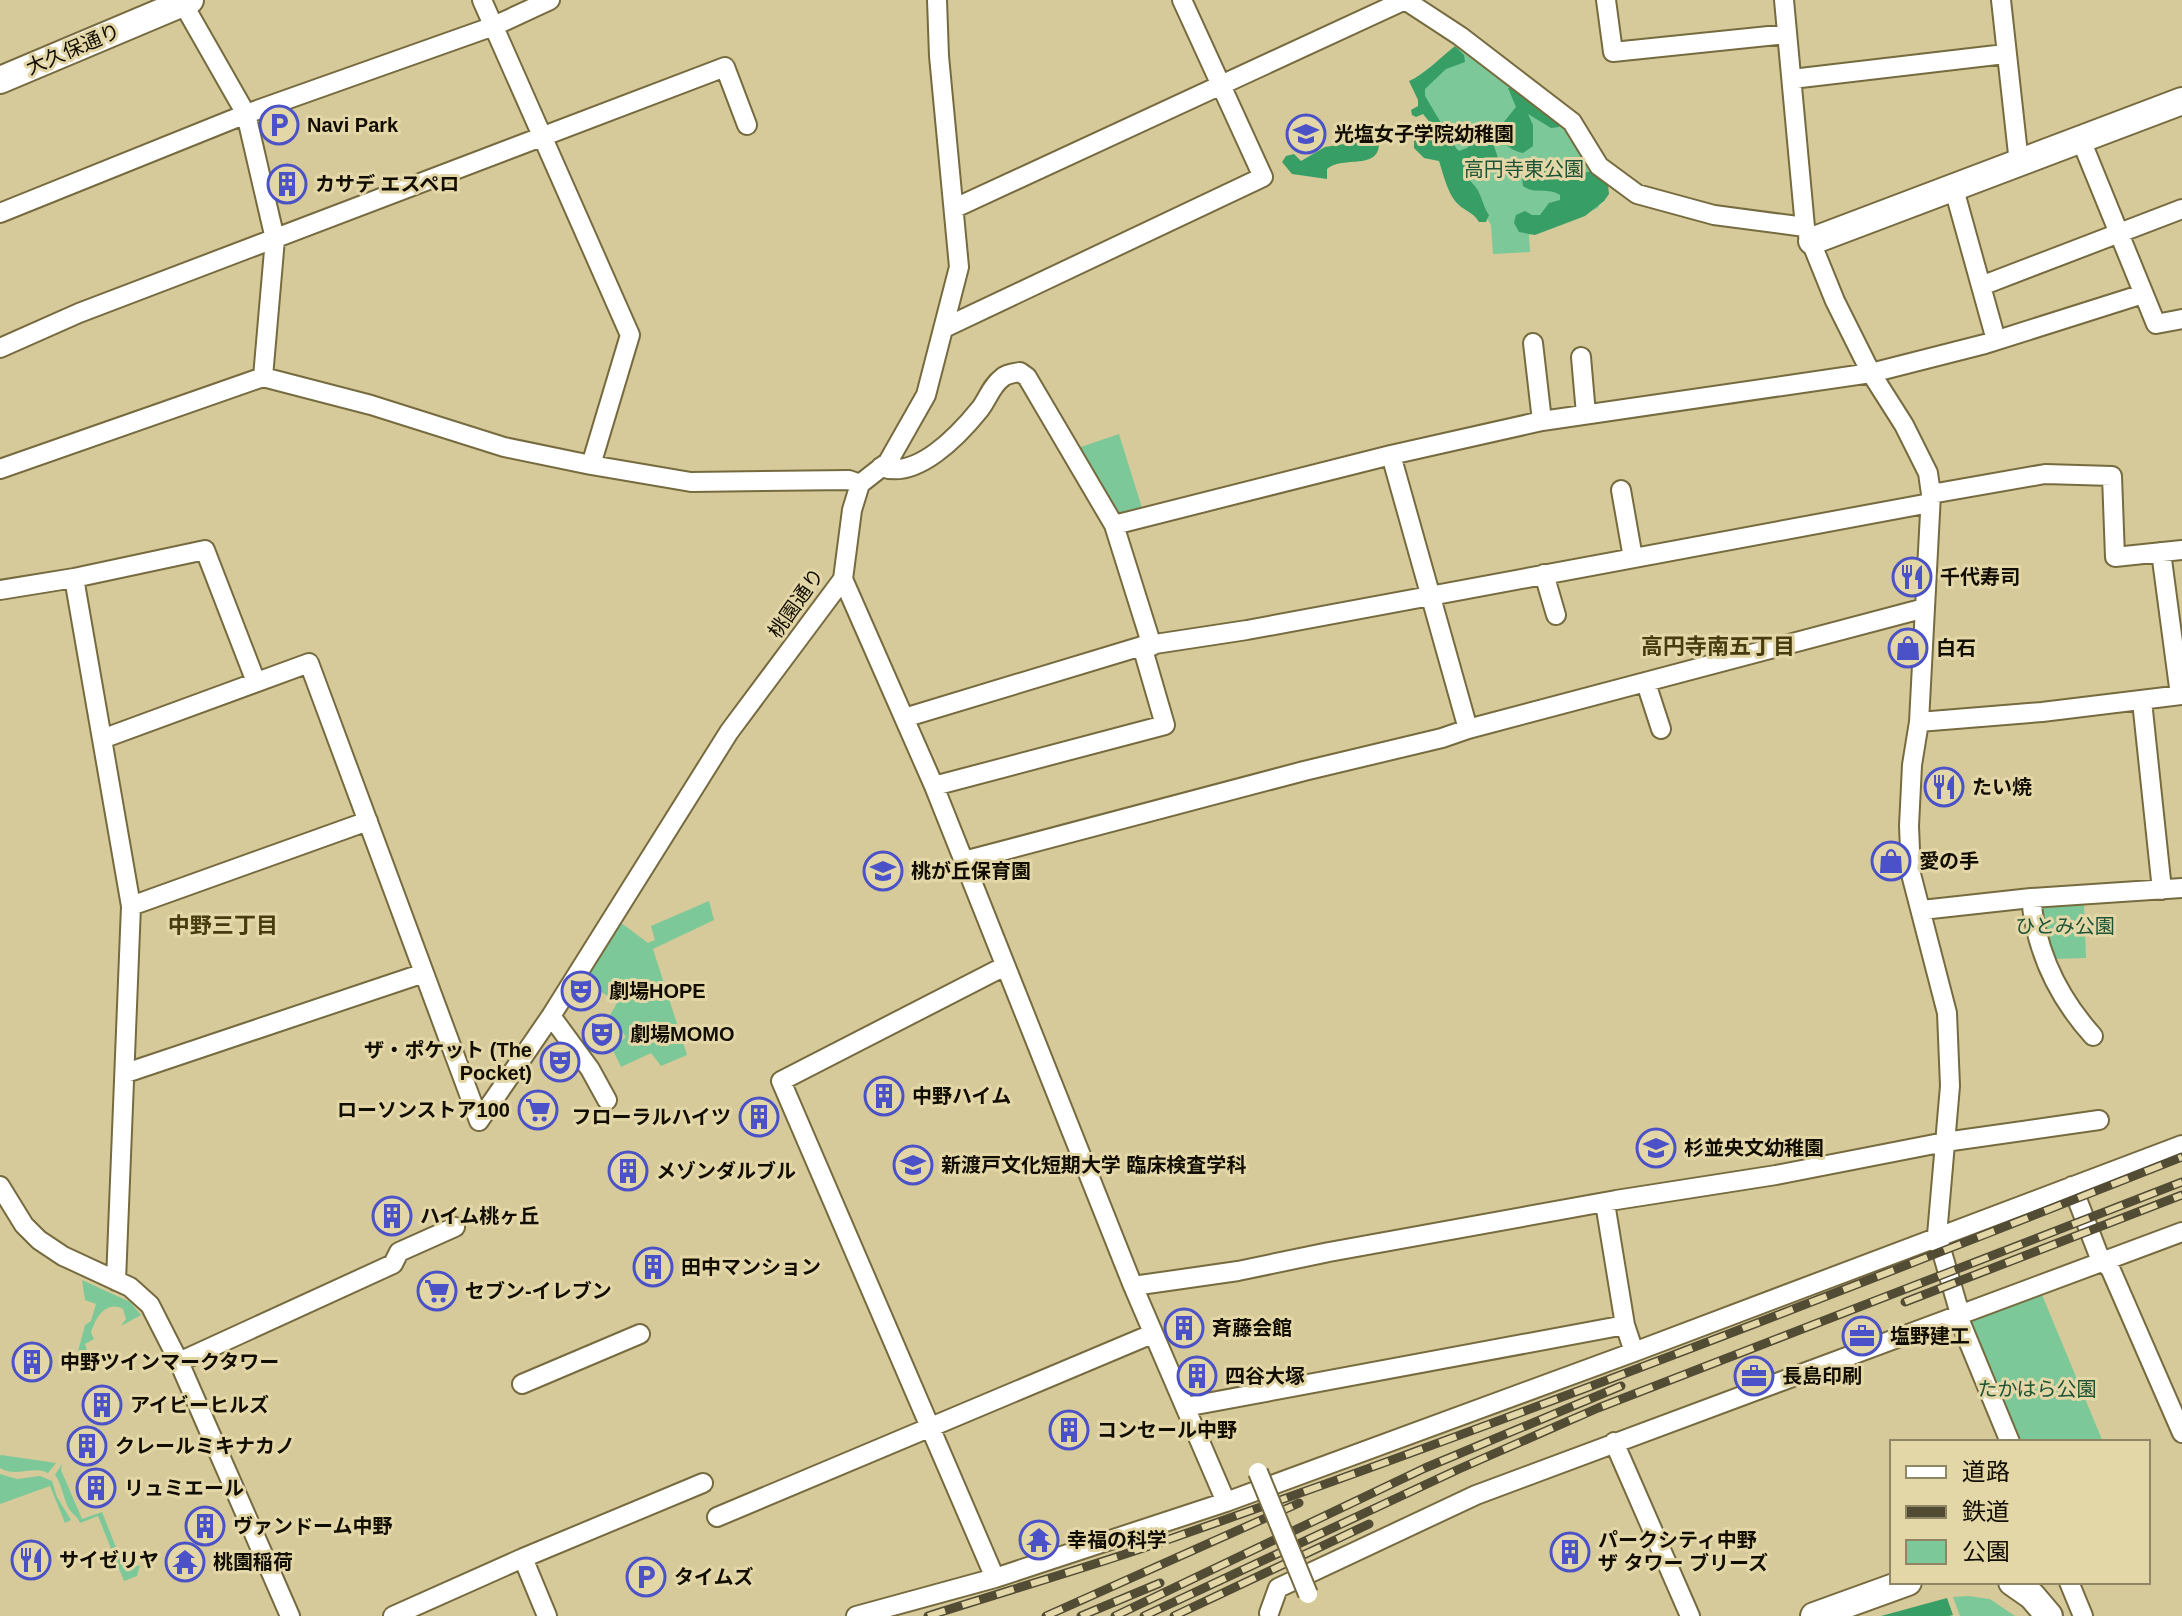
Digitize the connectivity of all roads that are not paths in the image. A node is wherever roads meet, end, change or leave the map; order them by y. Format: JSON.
{"nodes":[{"id":1,"x":482,"y":0,"type":"edge"},
{"id":2,"x":550,"y":0,"type":"edge"},
{"id":3,"x":937,"y":0,"type":"edge"},
{"id":4,"x":1182,"y":0,"type":"edge"},
{"id":5,"x":1405,"y":0,"type":"edge"},
{"id":6,"x":1606,"y":0,"type":"edge"},
{"id":7,"x":1784,"y":0,"type":"edge"},
{"id":8,"x":2001,"y":0,"type":"edge"},
{"id":9,"x":185,"y":1,"type":"edge"},
{"id":10,"x":494,"y":26,"type":"junction"},
{"id":11,"x":1787,"y":34,"type":"junction"},
{"id":12,"x":2005,"y":54,"type":"junction"},
{"id":13,"x":1792,"y":79,"type":"junction"},
{"id":14,"x":0,"y":80,"type":"edge"},
{"id":15,"x":1222,"y":85,"type":"junction"},
{"id":16,"x":2182,"y":101,"type":"edge"},
{"id":17,"x":246,"y":114,"type":"junction"},
{"id":18,"x":747,"y":125,"type":"dead end"},
{"id":19,"x":542,"y":136,"type":"junction"},
{"id":20,"x":2081,"y":140,"type":"junction"},
{"id":21,"x":2019,"y":163,"type":"junction"},
{"id":22,"x":1954,"y":189,"type":"junction"},
{"id":23,"x":955,"y":208,"type":"junction"},
{"id":24,"x":2182,"y":209,"type":"edge"},
{"id":25,"x":0,"y":213,"type":"edge"},
{"id":26,"x":1809,"y":234,"type":"junction"},
{"id":27,"x":2118,"y":235,"type":"junction"},
{"id":28,"x":275,"y":239,"type":"junction"},
{"id":29,"x":1981,"y":286,"type":"junction"},
{"id":30,"x":2143,"y":294,"type":"junction"},
{"id":31,"x":2182,"y":319,"type":"edge"},
{"id":32,"x":944,"y":328,"type":"junction"},
{"id":33,"x":1996,"y":340,"type":"junction"},
{"id":34,"x":1533,"y":343,"type":"dead end"},
{"id":35,"x":0,"y":348,"type":"edge"},
{"id":36,"x":1581,"y":357,"type":"dead end"},
{"id":37,"x":1871,"y":373,"type":"junction"},
{"id":38,"x":263,"y":377,"type":"junction"},
{"id":39,"x":1586,"y":414,"type":"junction"},
{"id":40,"x":1542,"y":421,"type":"junction"},
{"id":41,"x":1391,"y":455,"type":"junction"},
{"id":42,"x":591,"y":465,"type":"junction"},
{"id":43,"x":881,"y":467,"type":"junction"},
{"id":44,"x":0,"y":469,"type":"edge"},
{"id":45,"x":860,"y":484,"type":"junction"},
{"id":46,"x":1621,"y":490,"type":"dead end"},
{"id":47,"x":1930,"y":499,"type":"junction"},
{"id":48,"x":1114,"y":525,"type":"junction"},
{"id":49,"x":2182,"y":550,"type":"edge"},
{"id":50,"x":2161,"y":552,"type":"junction"},
{"id":51,"x":1633,"y":558,"type":"junction"},
{"id":52,"x":1544,"y":574,"type":"junction"},
{"id":53,"x":74,"y":578,"type":"junction"},
{"id":54,"x":843,"y":579,"type":"junction"},
{"id":55,"x":0,"y":590,"type":"edge"},
{"id":56,"x":1429,"y":596,"type":"junction"},
{"id":57,"x":1925,"y":608,"type":"junction"},
{"id":58,"x":1556,"y":615,"type":"dead end"},
{"id":59,"x":1147,"y":646,"type":"junction"},
{"id":60,"x":256,"y":682,"type":"junction"},
{"id":61,"x":1646,"y":683,"type":"junction"},
{"id":62,"x":2181,"y":695,"type":"edge"},
{"id":63,"x":2142,"y":701,"type":"junction"},
{"id":64,"x":904,"y":718,"type":"junction"},
{"id":65,"x":1919,"y":722,"type":"junction"},
{"id":66,"x":1468,"y":729,"type":"junction"},
{"id":67,"x":1661,"y":729,"type":"dead end"},
{"id":68,"x":102,"y":739,"type":"junction"},
{"id":69,"x":934,"y":786,"type":"junction"},
{"id":70,"x":368,"y":821,"type":"junction"},
{"id":71,"x":964,"y":861,"type":"junction"},
{"id":72,"x":2182,"y":888,"type":"edge"},
{"id":73,"x":2162,"y":890,"type":"junction"},
{"id":74,"x":2031,"y":898,"type":"junction"},
{"id":75,"x":131,"y":906,"type":"junction"},
{"id":76,"x":1922,"y":910,"type":"junction"},
{"id":77,"x":1005,"y":966,"type":"junction"},
{"id":78,"x":424,"y":973,"type":"junction"},
{"id":79,"x":551,"y":1016,"type":"junction"},
{"id":80,"x":2093,"y":1036,"type":"dead end"},
{"id":81,"x":126,"y":1073,"type":"junction"},
{"id":82,"x":607,"y":1100,"type":"dead end"},
{"id":83,"x":2099,"y":1120,"type":"dead end"},
{"id":84,"x":1945,"y":1142,"type":"junction"},
{"id":85,"x":2182,"y":1145,"type":"edge"},
{"id":86,"x":0,"y":1186,"type":"edge"},
{"id":87,"x":2072,"y":1186,"type":"junction"},
{"id":88,"x":1605,"y":1203,"type":"junction"},
{"id":89,"x":455,"y":1227,"type":"dead end"},
{"id":90,"x":2182,"y":1232,"type":"edge"},
{"id":91,"x":1937,"y":1235,"type":"junction"},
{"id":92,"x":2101,"y":1261,"type":"junction"},
{"id":93,"x":116,"y":1281,"type":"junction"},
{"id":94,"x":1133,"y":1286,"type":"junction"},
{"id":95,"x":1960,"y":1314,"type":"junction"},
{"id":96,"x":1625,"y":1325,"type":"junction"},
{"id":97,"x":640,"y":1334,"type":"dead end"},
{"id":98,"x":1152,"y":1334,"type":"junction"},
{"id":99,"x":1634,"y":1352,"type":"junction"},
{"id":100,"x":179,"y":1362,"type":"junction"},
{"id":101,"x":522,"y":1384,"type":"dead end"},
{"id":102,"x":1185,"y":1407,"type":"junction"},
{"id":103,"x":928,"y":1426,"type":"junction"},
{"id":104,"x":2182,"y":1433,"type":"edge"},
{"id":105,"x":2009,"y":1440,"type":"edge"},
{"id":106,"x":1614,"y":1442,"type":"junction"},
{"id":107,"x":1258,"y":1472,"type":"dead end"},
{"id":108,"x":703,"y":1483,"type":"dead end"},
{"id":109,"x":1226,"y":1502,"type":"junction"},
{"id":110,"x":717,"y":1517,"type":"dead end"},
{"id":111,"x":523,"y":1558,"type":"junction"},
{"id":112,"x":995,"y":1578,"type":"junction"},
{"id":113,"x":1902,"y":1584,"type":"edge"},
{"id":114,"x":2015,"y":1584,"type":"edge"},
{"id":115,"x":2070,"y":1584,"type":"edge"},
{"id":116,"x":1308,"y":1594,"type":"dead end"},
{"id":117,"x":1269,"y":1613,"type":"dead end"},
{"id":118,"x":290,"y":1616,"type":"edge"},
{"id":119,"x":393,"y":1616,"type":"edge"},
{"id":120,"x":547,"y":1616,"type":"edge"},
{"id":121,"x":856,"y":1616,"type":"edge"},
{"id":122,"x":1690,"y":1616,"type":"edge"},
{"id":123,"x":1814,"y":1616,"type":"edge"},
{"id":124,"x":2049,"y":1616,"type":"edge"},
{"id":125,"x":2083,"y":1616,"type":"edge"}],
"edges":[{"from":1,"to":10,"type":"street"},
{"from":2,"to":10,"type":"street"},
{"from":3,"to":23,"type":"street"},
{"from":4,"to":15,"type":"street"},
{"from":5,"to":15,"type":"street"},
{"from":5,"to":26,"type":"street"},
{"from":6,"to":11,"type":"street"},
{"from":7,"to":11,"type":"street"},
{"from":8,"to":12,"type":"street"},
{"from":9,"to":14,"type":"street","name":"大久保通り"},
{"from":9,"to":17,"type":"street"},
{"from":10,"to":17,"type":"street"},
{"from":10,"to":19,"type":"street"},
{"from":11,"to":13,"type":"street"},
{"from":12,"to":13,"type":"street"},
{"from":12,"to":21,"type":"street"},
{"from":13,"to":26,"type":"street"},
{"from":15,"to":23,"type":"street"},
{"from":15,"to":32,"type":"street"},
{"from":16,"to":20,"type":"street"},
{"from":17,"to":25,"type":"street"},
{"from":17,"to":28,"type":"street"},
{"from":18,"to":19,"type":"street"},
{"from":19,"to":28,"type":"street"},
{"from":19,"to":42,"type":"street"},
{"from":20,"to":21,"type":"street"},
{"from":20,"to":27,"type":"street"},
{"from":21,"to":22,"type":"street"},
{"from":22,"to":26,"type":"street"},
{"from":22,"to":29,"type":"street"},
{"from":23,"to":32,"type":"street"},
{"from":24,"to":27,"type":"street"},
{"from":26,"to":37,"type":"street"},
{"from":27,"to":29,"type":"street"},
{"from":27,"to":30,"type":"street"},
{"from":28,"to":35,"type":"street"},
{"from":28,"to":38,"type":"street"},
{"from":29,"to":33,"type":"street"},
{"from":30,"to":31,"type":"street"},
{"from":30,"to":33,"type":"street"},
{"from":32,"to":43,"type":"street"},
{"from":33,"to":37,"type":"street"},
{"from":34,"to":40,"type":"street"},
{"from":36,"to":39,"type":"street"},
{"from":37,"to":39,"type":"street"},
{"from":37,"to":47,"type":"street"},
{"from":38,"to":42,"type":"street"},
{"from":38,"to":44,"type":"street"},
{"from":39,"to":40,"type":"street"},
{"from":40,"to":41,"type":"street"},
{"from":41,"to":48,"type":"street"},
{"from":41,"to":56,"type":"street"},
{"from":42,"to":45,"type":"street"},
{"from":43,"to":45,"type":"street"},
{"from":43,"to":48,"type":"street"},
{"from":45,"to":54,"type":"street","name":"桃園通り"},
{"from":46,"to":51,"type":"street"},
{"from":47,"to":50,"type":"street"},
{"from":47,"to":51,"type":"street"},
{"from":47,"to":57,"type":"street"},
{"from":48,"to":59,"type":"street"},
{"from":49,"to":50,"type":"street"},
{"from":50,"to":62,"type":"street"},
{"from":51,"to":52,"type":"street"},
{"from":52,"to":56,"type":"street"},
{"from":52,"to":58,"type":"street"},
{"from":53,"to":55,"type":"street"},
{"from":53,"to":60,"type":"street"},
{"from":53,"to":68,"type":"street"},
{"from":54,"to":64,"type":"street"},
{"from":54,"to":79,"type":"street","name":"桃園通り"},
{"from":56,"to":59,"type":"street"},
{"from":56,"to":66,"type":"street"},
{"from":57,"to":61,"type":"street"},
{"from":57,"to":65,"type":"street"},
{"from":59,"to":64,"type":"street"},
{"from":59,"to":69,"type":"street"},
{"from":60,"to":68,"type":"street"},
{"from":60,"to":70,"type":"street"},
{"from":61,"to":66,"type":"street"},
{"from":61,"to":67,"type":"street"},
{"from":62,"to":63,"type":"street"},
{"from":63,"to":65,"type":"street"},
{"from":63,"to":73,"type":"street"},
{"from":64,"to":69,"type":"street"},
{"from":65,"to":76,"type":"street"},
{"from":66,"to":71,"type":"street"},
{"from":68,"to":75,"type":"street"},
{"from":69,"to":71,"type":"street"},
{"from":70,"to":75,"type":"street"},
{"from":70,"to":78,"type":"street"},
{"from":71,"to":77,"type":"street"},
{"from":72,"to":73,"type":"street"},
{"from":73,"to":74,"type":"street"},
{"from":74,"to":76,"type":"street"},
{"from":74,"to":80,"type":"street"},
{"from":75,"to":81,"type":"street"},
{"from":76,"to":84,"type":"street"},
{"from":77,"to":94,"type":"street"},
{"from":77,"to":103,"type":"street"},
{"from":78,"to":79,"type":"street","name":"桃園通り"},
{"from":78,"to":81,"type":"street"},
{"from":79,"to":82,"type":"street"},
{"from":81,"to":93,"type":"street"},
{"from":83,"to":84,"type":"street"},
{"from":84,"to":88,"type":"street"},
{"from":84,"to":91,"type":"street"},
{"from":85,"to":87,"type":"street"},
{"from":86,"to":93,"type":"street"},
{"from":87,"to":91,"type":"street"},
{"from":87,"to":92,"type":"street"},
{"from":88,"to":94,"type":"street"},
{"from":88,"to":96,"type":"street"},
{"from":89,"to":100,"type":"street"},
{"from":90,"to":92,"type":"street"},
{"from":91,"to":95,"type":"street"},
{"from":91,"to":99,"type":"street"},
{"from":92,"to":95,"type":"street"},
{"from":92,"to":104,"type":"street"},
{"from":93,"to":100,"type":"street"},
{"from":94,"to":98,"type":"street"},
{"from":95,"to":105,"type":"street"},
{"from":95,"to":106,"type":"street"},
{"from":96,"to":99,"type":"street"},
{"from":96,"to":102,"type":"street"},
{"from":97,"to":101,"type":"street"},
{"from":98,"to":102,"type":"street"},
{"from":98,"to":103,"type":"street"},
{"from":99,"to":109,"type":"street"},
{"from":100,"to":118,"type":"street"},
{"from":102,"to":109,"type":"street"},
{"from":103,"to":110,"type":"street"},
{"from":103,"to":112,"type":"street"},
{"from":106,"to":117,"type":"street"},
{"from":106,"to":122,"type":"street"},
{"from":107,"to":116,"type":"street","bridge":true},
{"from":108,"to":111,"type":"street"},
{"from":109,"to":112,"type":"street"},
{"from":111,"to":119,"type":"street"},
{"from":111,"to":120,"type":"street"},
{"from":112,"to":121,"type":"street"},
{"from":113,"to":123,"type":"street"},
{"from":114,"to":124,"type":"street"},
{"from":115,"to":125,"type":"street"}]}
